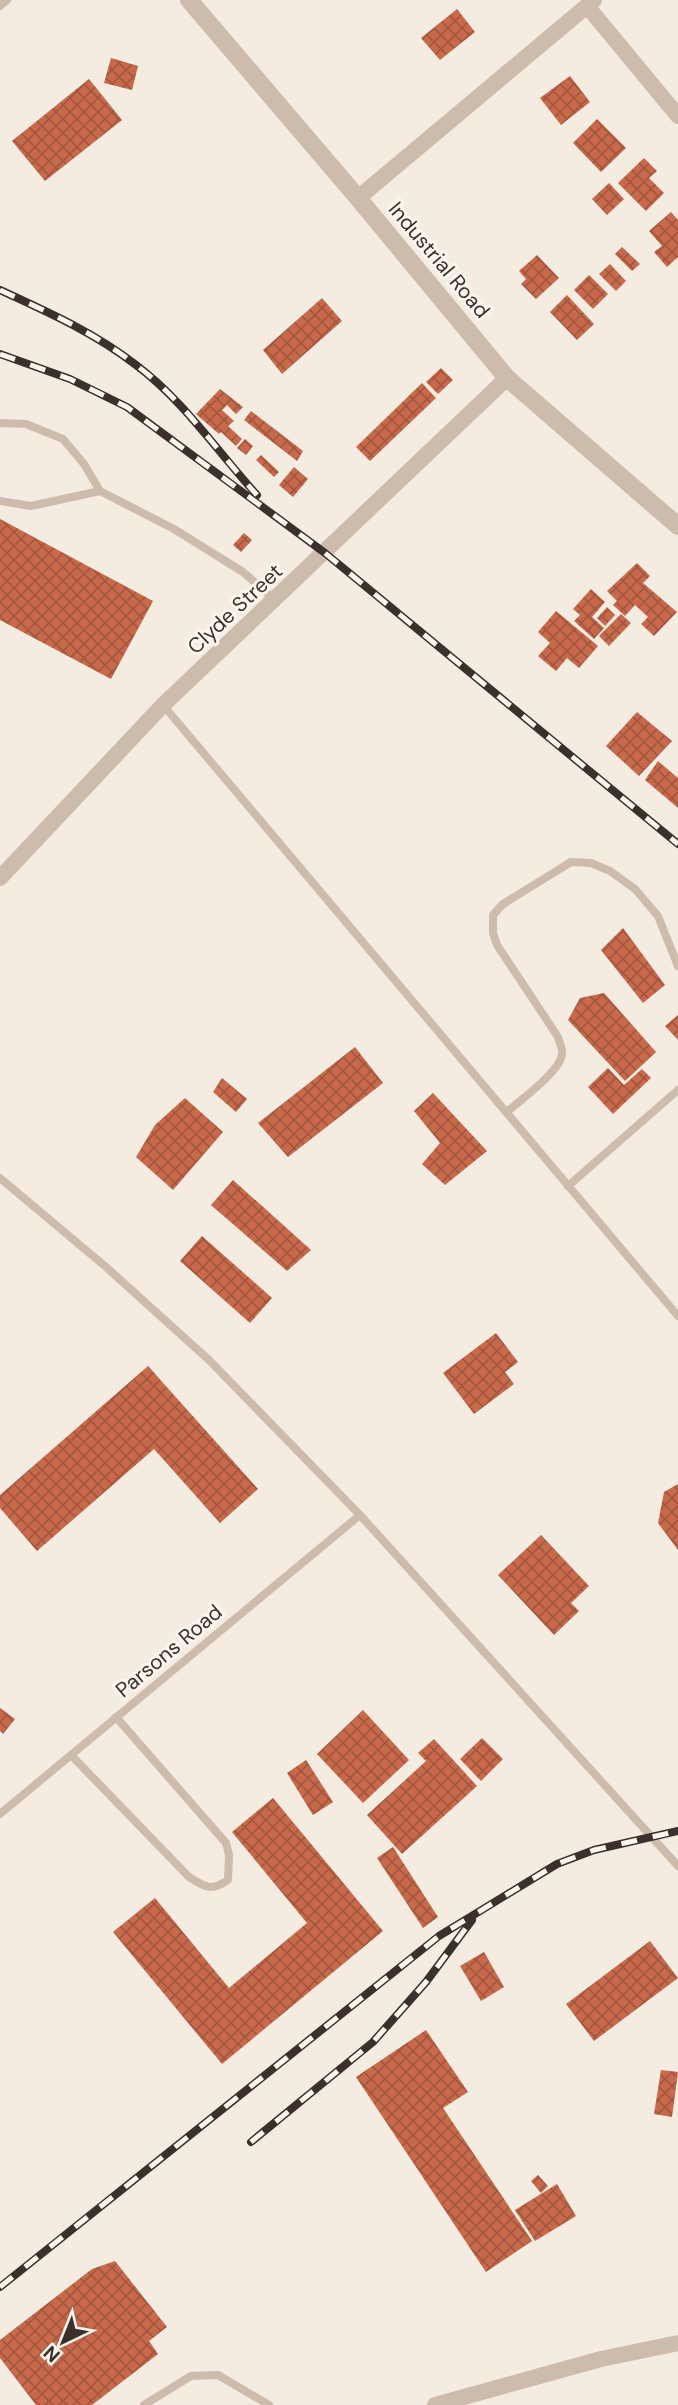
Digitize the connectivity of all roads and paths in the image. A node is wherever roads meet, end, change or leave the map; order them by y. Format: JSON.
{"nodes":[{"id":1,"x":7,"y":0,"type":"edge"},
{"id":2,"x":189,"y":0,"type":"edge"},
{"id":3,"x":590,"y":3,"type":"edge"},
{"id":4,"x":0,"y":6,"type":"edge"},
{"id":5,"x":678,"y":116,"type":"edge"},
{"id":6,"x":358,"y":198,"type":"junction"},
{"id":7,"x":508,"y":378,"type":"junction"},
{"id":8,"x":0,"y":423,"type":"edge"},
{"id":9,"x":100,"y":491,"type":"junction"},
{"id":10,"x":0,"y":501,"type":"edge"},
{"id":11,"x":678,"y":526,"type":"edge"},
{"id":12,"x":275,"y":600,"type":"junction"},
{"id":13,"x":163,"y":705,"type":"junction"},
{"id":14,"x":0,"y":878,"type":"edge"},
{"id":15,"x":678,"y":966,"type":"edge"},
{"id":16,"x":678,"y":1090,"type":"edge"},
{"id":17,"x":506,"y":1112,"type":"junction"},
{"id":18,"x":0,"y":1178,"type":"edge"},
{"id":19,"x":568,"y":1186,"type":"junction"},
{"id":20,"x":678,"y":1316,"type":"edge"},
{"id":21,"x":360,"y":1515,"type":"junction"},
{"id":22,"x":117,"y":1717,"type":"junction"},
{"id":23,"x":71,"y":1755,"type":"junction"},
{"id":24,"x":0,"y":1814,"type":"edge"},
{"id":25,"x":678,"y":1866,"type":"edge"},
{"id":26,"x":678,"y":2343,"type":"edge"},
{"id":27,"x":144,"y":2405,"type":"edge"},
{"id":28,"x":269,"y":2405,"type":"edge"},
{"id":29,"x":435,"y":2405,"type":"edge"}],
"edges":[{"from":1,"to":4,"type":"lane"},
{"from":2,"to":6,"type":"street","name":"Industrial Road"},
{"from":3,"to":5,"type":"street"},
{"from":3,"to":6,"type":"street"},
{"from":6,"to":7,"type":"street","name":"Industrial Road"},
{"from":7,"to":11,"type":"street","name":"Industrial Road"},
{"from":7,"to":12,"type":"street","name":"Clyde Street"},
{"from":8,"to":9,"type":"lane"},
{"from":9,"to":10,"type":"lane"},
{"from":9,"to":12,"type":"lane"},
{"from":12,"to":13,"type":"street","name":"Clyde Street"},
{"from":13,"to":14,"type":"street","name":"Clyde Street"},
{"from":13,"to":17,"type":"lane"},
{"from":15,"to":17,"type":"lane"},
{"from":16,"to":19,"type":"lane"},
{"from":17,"to":19,"type":"lane"},
{"from":18,"to":21,"type":"lane"},
{"from":19,"to":20,"type":"lane"},
{"from":21,"to":22,"type":"lane","name":"Parsons Road"},
{"from":21,"to":25,"type":"lane"},
{"from":22,"to":23,"type":"lane","name":"Parsons Road"},
{"from":22,"to":23,"type":"lane"},
{"from":23,"to":24,"type":"lane","name":"Parsons Road"},
{"from":26,"to":29,"type":"street"},
{"from":27,"to":28,"type":"lane"}]}
